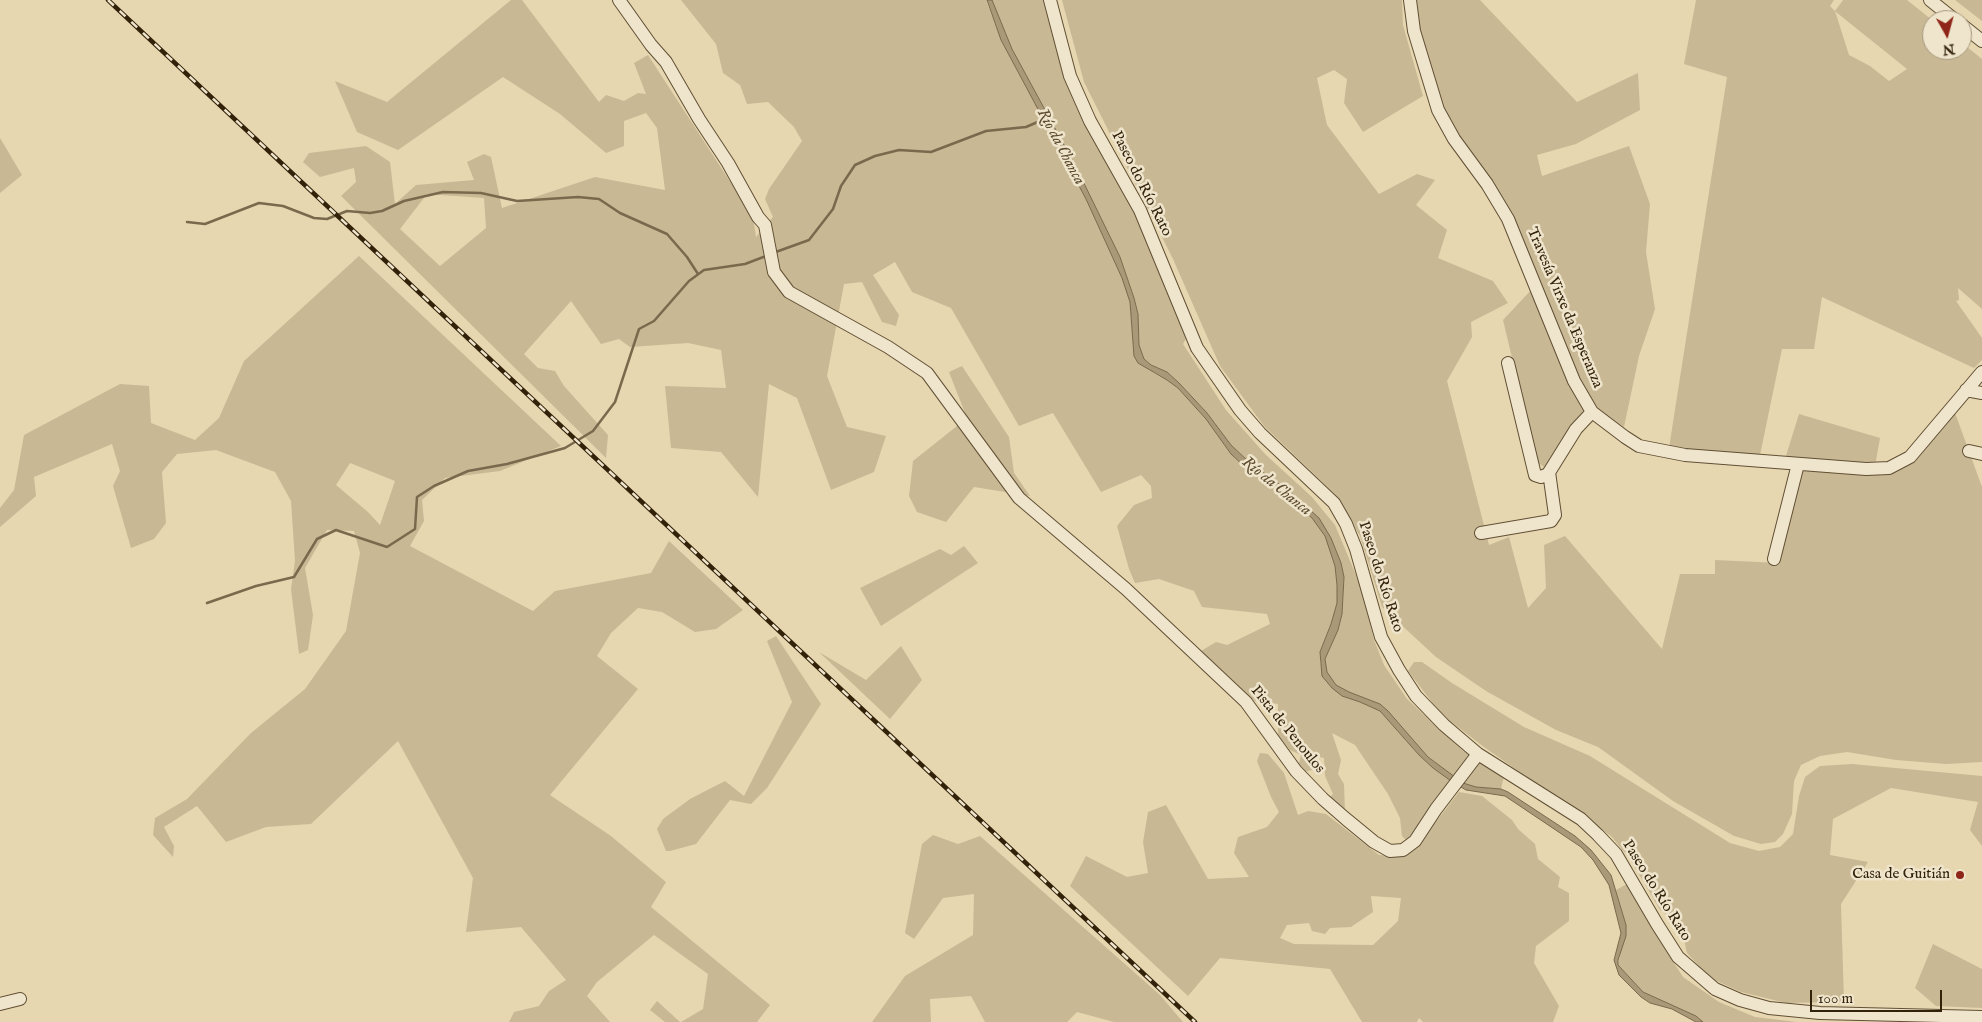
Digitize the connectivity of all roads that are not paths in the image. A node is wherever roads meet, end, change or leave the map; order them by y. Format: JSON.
{"nodes":[{"id":1,"x":619,"y":0,"type":"edge"},
{"id":2,"x":1050,"y":0,"type":"edge"},
{"id":3,"x":1410,"y":0,"type":"edge"},
{"id":4,"x":1930,"y":0,"type":"edge"},
{"id":5,"x":1942,"y":10,"type":"edge"},
{"id":6,"x":1972,"y":33,"type":"edge"},
{"id":7,"x":1982,"y":41,"type":"edge"},
{"id":8,"x":1508,"y":363,"type":"dead end"},
{"id":9,"x":1982,"y":372,"type":"edge"},
{"id":10,"x":1966,"y":390,"type":"junction"},
{"id":11,"x":1982,"y":394,"type":"edge"},
{"id":12,"x":1592,"y":412,"type":"junction"},
{"id":13,"x":1798,"y":464,"type":"junction"},
{"id":14,"x":1549,"y":472,"type":"junction"},
{"id":15,"x":1481,"y":533,"type":"dead end"},
{"id":16,"x":1774,"y":559,"type":"dead end"},
{"id":17,"x":1475,"y":758,"type":"junction"},
{"id":18,"x":20,"y":999,"type":"dead end"},
{"id":19,"x":0,"y":1004,"type":"edge"},
{"id":20,"x":1982,"y":1017,"type":"edge"}],
"edges":[{"from":1,"to":17,"type":"street","name":"Pista de Penoulos"},
{"from":2,"to":17,"type":"street","name":"Paseo do Río Rato"},
{"from":3,"to":12,"type":"street","name":"Travesía Virxe da Esperanza"},
{"from":4,"to":5,"type":"street"},
{"from":6,"to":7,"type":"street"},
{"from":8,"to":14,"type":"street"},
{"from":9,"to":10,"type":"street","name":"Travesía Virxe da Esperanza"},
{"from":10,"to":11,"type":"street"},
{"from":10,"to":13,"type":"street","name":"Travesía Virxe da Esperanza"},
{"from":12,"to":13,"type":"street","name":"Travesía Virxe da Esperanza"},
{"from":12,"to":14,"type":"street"},
{"from":13,"to":16,"type":"street"},
{"from":14,"to":15,"type":"street"},
{"from":17,"to":20,"type":"street","name":"Paseo do Río Rato"},
{"from":18,"to":19,"type":"street"}]}
